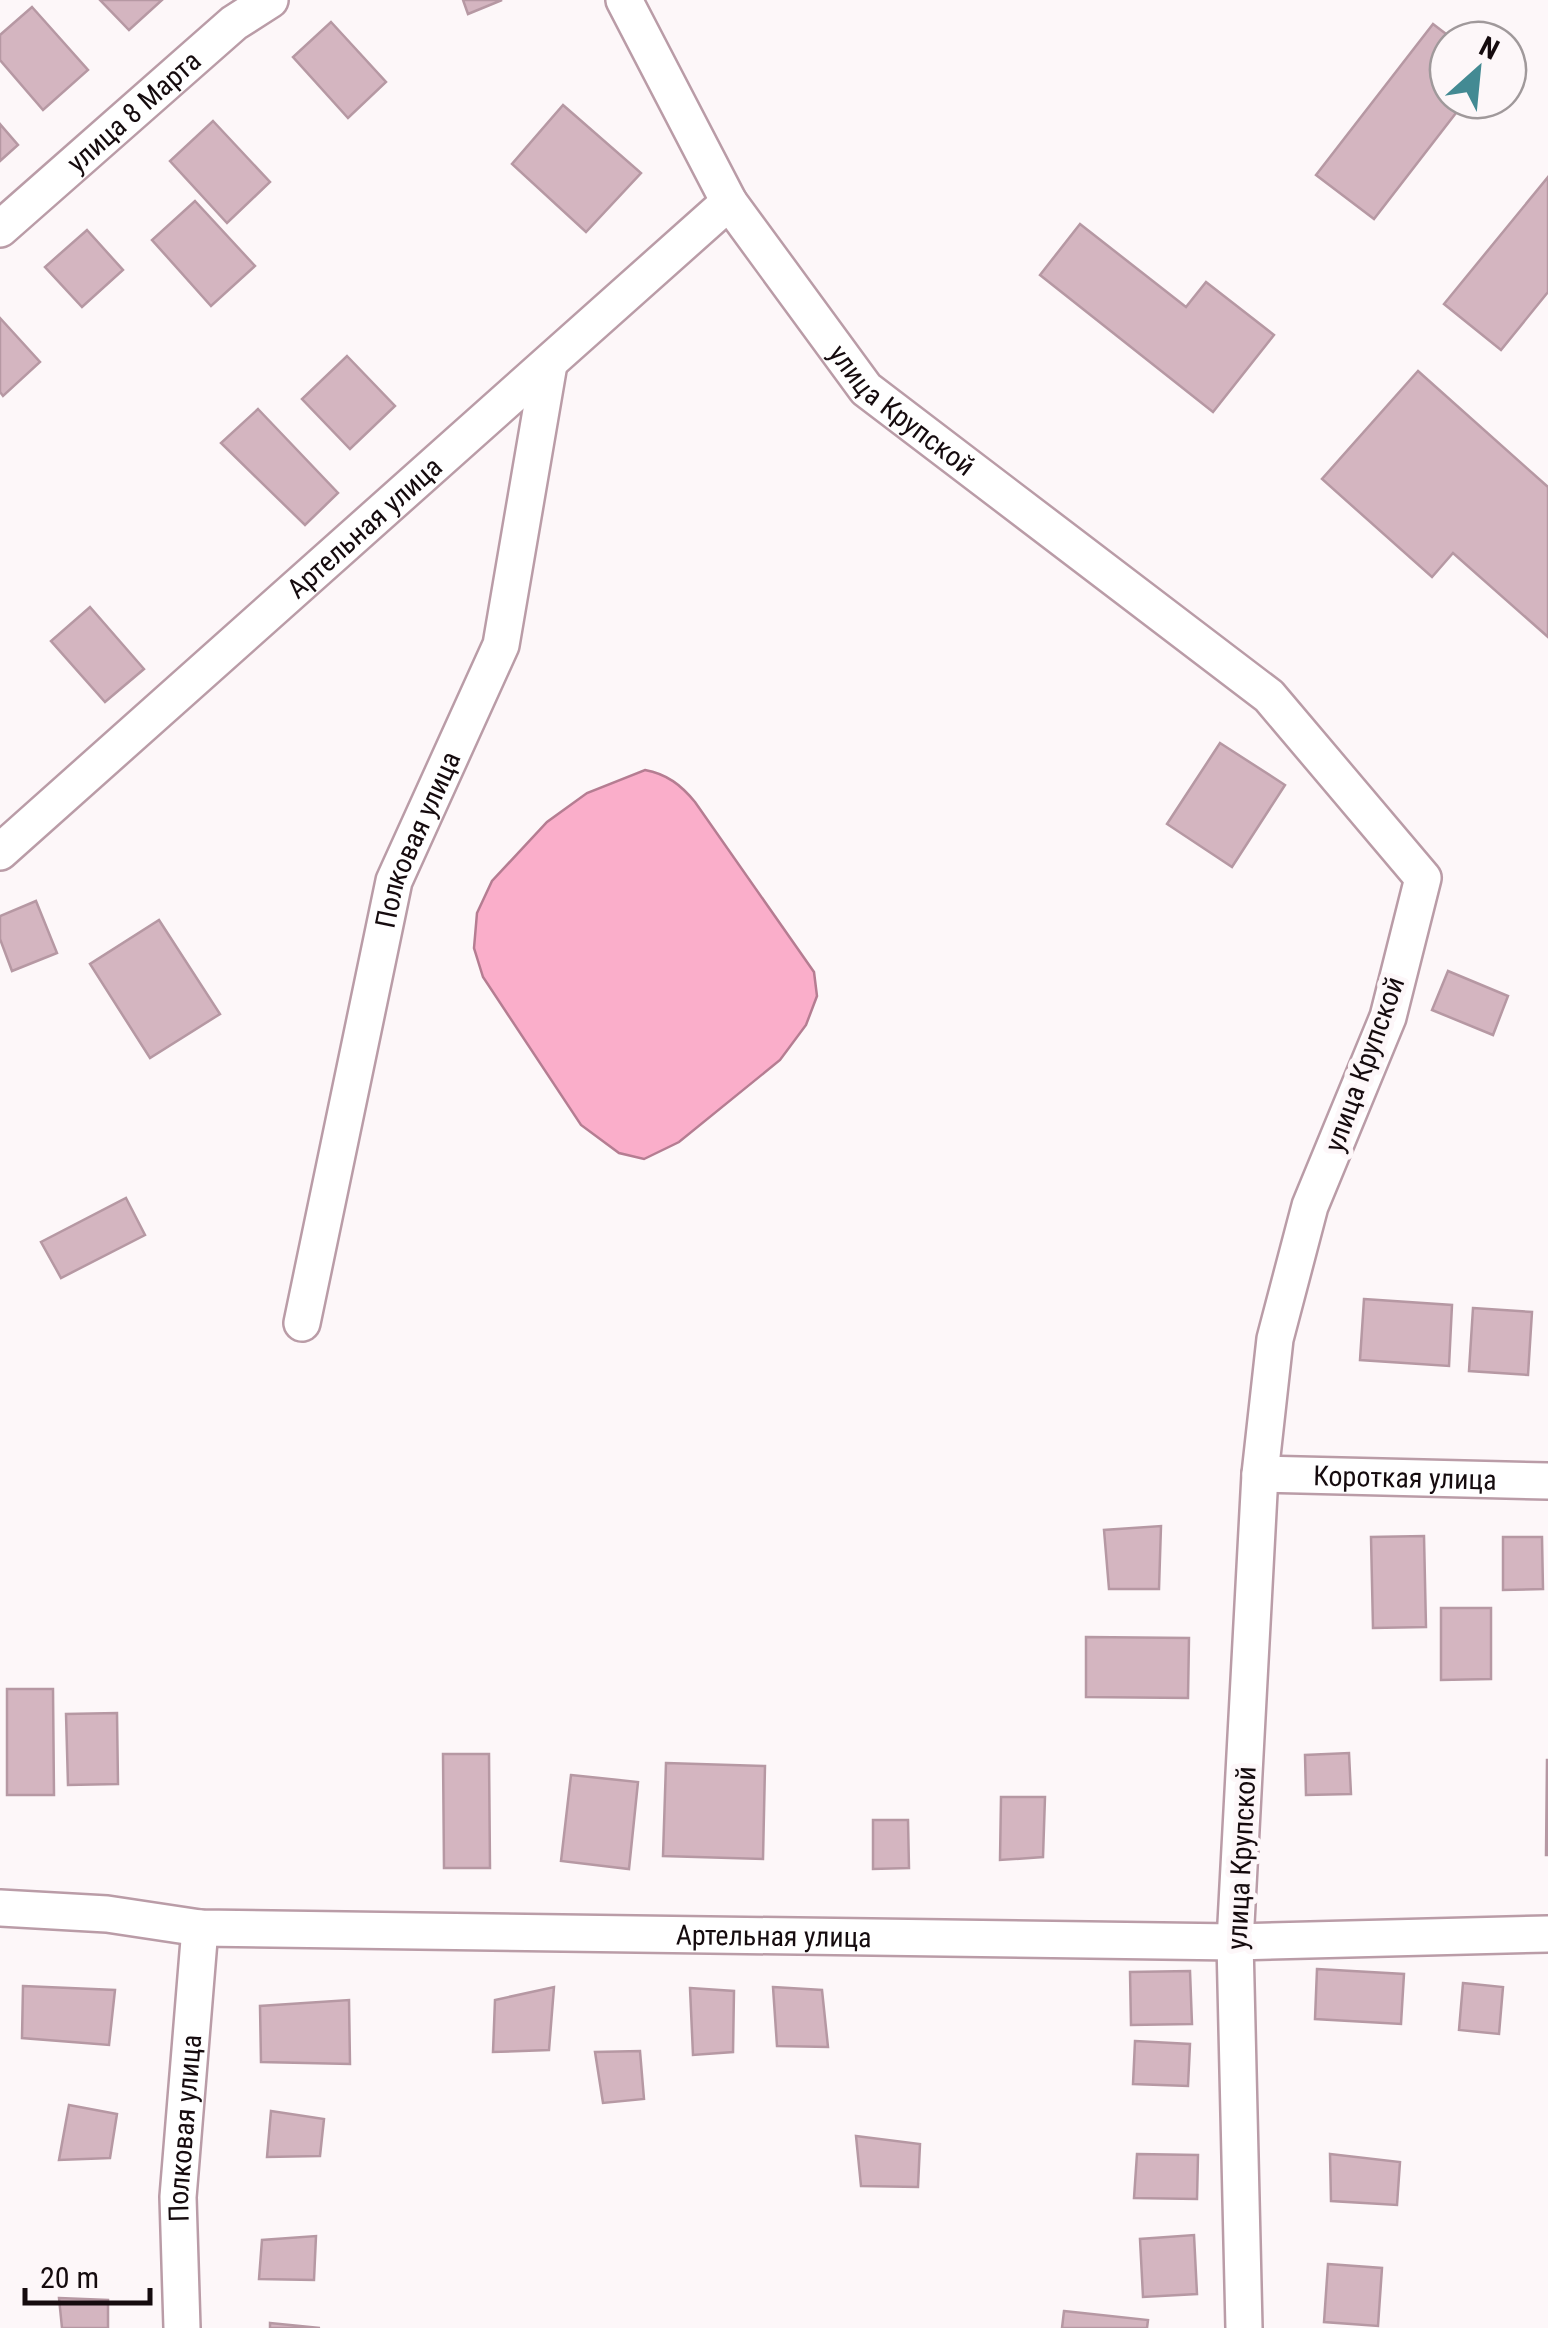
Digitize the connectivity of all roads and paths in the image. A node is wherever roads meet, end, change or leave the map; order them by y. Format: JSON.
{"nodes":[{"id":1,"x":270,"y":0,"type":"edge"},
{"id":2,"x":624,"y":0,"type":"edge"},
{"id":3,"x":728,"y":202,"type":"junction"},
{"id":4,"x":0,"y":230,"type":"edge"},
{"id":5,"x":549,"y":364,"type":"junction"},
{"id":6,"x":0,"y":852,"type":"edge"},
{"id":7,"x":302,"y":1323,"type":"dead end"},
{"id":8,"x":1260,"y":1474,"type":"junction"},
{"id":9,"x":1548,"y":1480,"type":"edge"},
{"id":10,"x":0,"y":1908,"type":"edge"},
{"id":11,"x":200,"y":1928,"type":"junction"},
{"id":12,"x":1548,"y":1934,"type":"edge"},
{"id":13,"x":1235,"y":1942,"type":"junction"},
{"id":14,"x":182,"y":2328,"type":"edge"},
{"id":15,"x":1244,"y":2328,"type":"edge"}],
"edges":[{"from":1,"to":4,"type":"street","name":"улица 8 Марта"},
{"from":2,"to":3,"type":"street","name":"улица Крупской"},
{"from":3,"to":5,"type":"street","name":"Артельная улица"},
{"from":3,"to":8,"type":"street","name":"улица Крупской"},
{"from":5,"to":6,"type":"street","name":"Артельная улица"},
{"from":5,"to":7,"type":"street","name":"Полковая улица"},
{"from":8,"to":9,"type":"street","name":"Короткая улица"},
{"from":8,"to":13,"type":"street","name":"улица Крупской"},
{"from":10,"to":11,"type":"street","name":"Артельная улица"},
{"from":11,"to":13,"type":"street","name":"Артельная улица"},
{"from":11,"to":14,"type":"street","name":"Полковая улица"},
{"from":12,"to":13,"type":"street","name":"Артельная улица"},
{"from":13,"to":15,"type":"street","name":"улица Крупской"}]}
